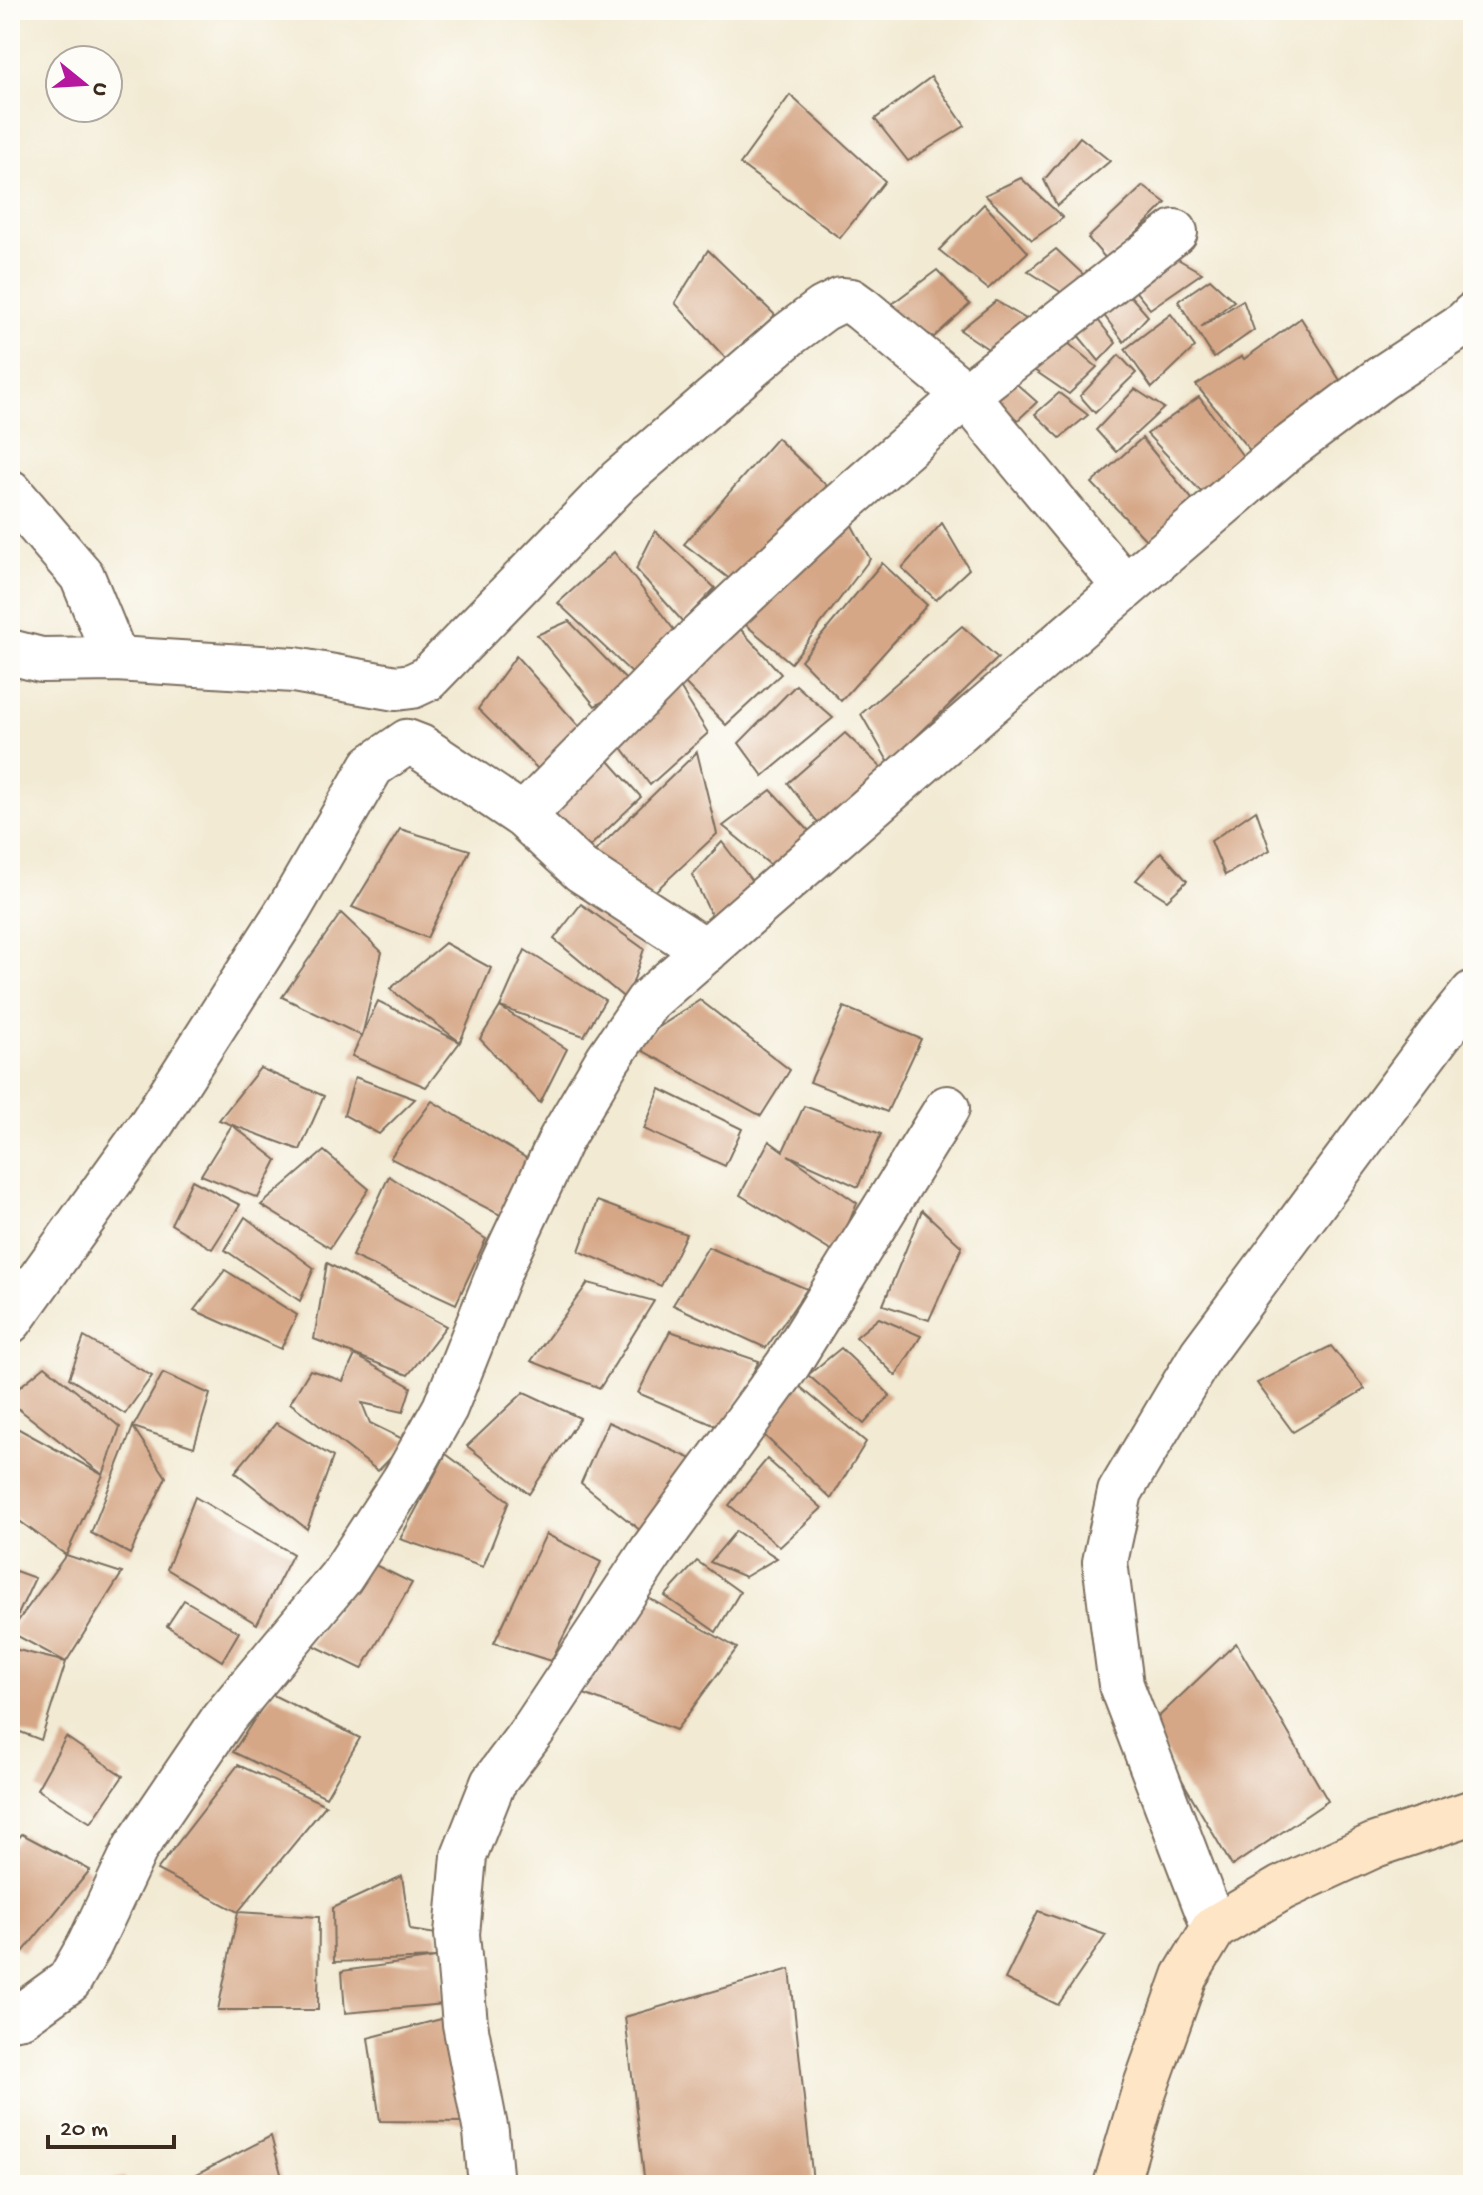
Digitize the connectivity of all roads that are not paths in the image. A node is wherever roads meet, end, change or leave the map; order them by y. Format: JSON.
{"nodes":[{"id":1,"x":1175,"y":232,"type":"dead end"},
{"id":2,"x":1473,"y":315,"type":"edge"},
{"id":3,"x":966,"y":395,"type":"junction"},
{"id":4,"x":10,"y":492,"type":"edge"},
{"id":5,"x":1125,"y":587,"type":"junction"},
{"id":6,"x":10,"y":652,"type":"edge"},
{"id":7,"x":116,"y":659,"type":"junction"},
{"id":8,"x":427,"y":679,"type":"junction"},
{"id":9,"x":407,"y":742,"type":"junction"},
{"id":10,"x":523,"y":816,"type":"junction"},
{"id":11,"x":706,"y":951,"type":"junction"},
{"id":12,"x":1473,"y":993,"type":"edge"},
{"id":13,"x":947,"y":1108,"type":"dead end"},
{"id":14,"x":10,"y":1321,"type":"edge"},
{"id":15,"x":1473,"y":1812,"type":"edge"},
{"id":16,"x":1214,"y":1928,"type":"junction"},
{"id":17,"x":10,"y":2017,"type":"edge"},
{"id":18,"x":491,"y":2185,"type":"edge"},
{"id":19,"x":1116,"y":2185,"type":"edge"}],
"edges":[{"from":1,"to":3,"type":"street"},
{"from":2,"to":5,"type":"street"},
{"from":3,"to":5,"type":"street"},
{"from":3,"to":8,"type":"street"},
{"from":3,"to":10,"type":"street"},
{"from":4,"to":7,"type":"street"},
{"from":5,"to":11,"type":"street"},
{"from":6,"to":7,"type":"street"},
{"from":7,"to":8,"type":"street"},
{"from":8,"to":9,"type":"street"},
{"from":9,"to":10,"type":"street"},
{"from":9,"to":14,"type":"street"},
{"from":10,"to":11,"type":"street"},
{"from":11,"to":17,"type":"street"},
{"from":12,"to":16,"type":"street"},
{"from":13,"to":18,"type":"street"},
{"from":15,"to":16,"type":"street"},
{"from":16,"to":19,"type":"street"}]}
